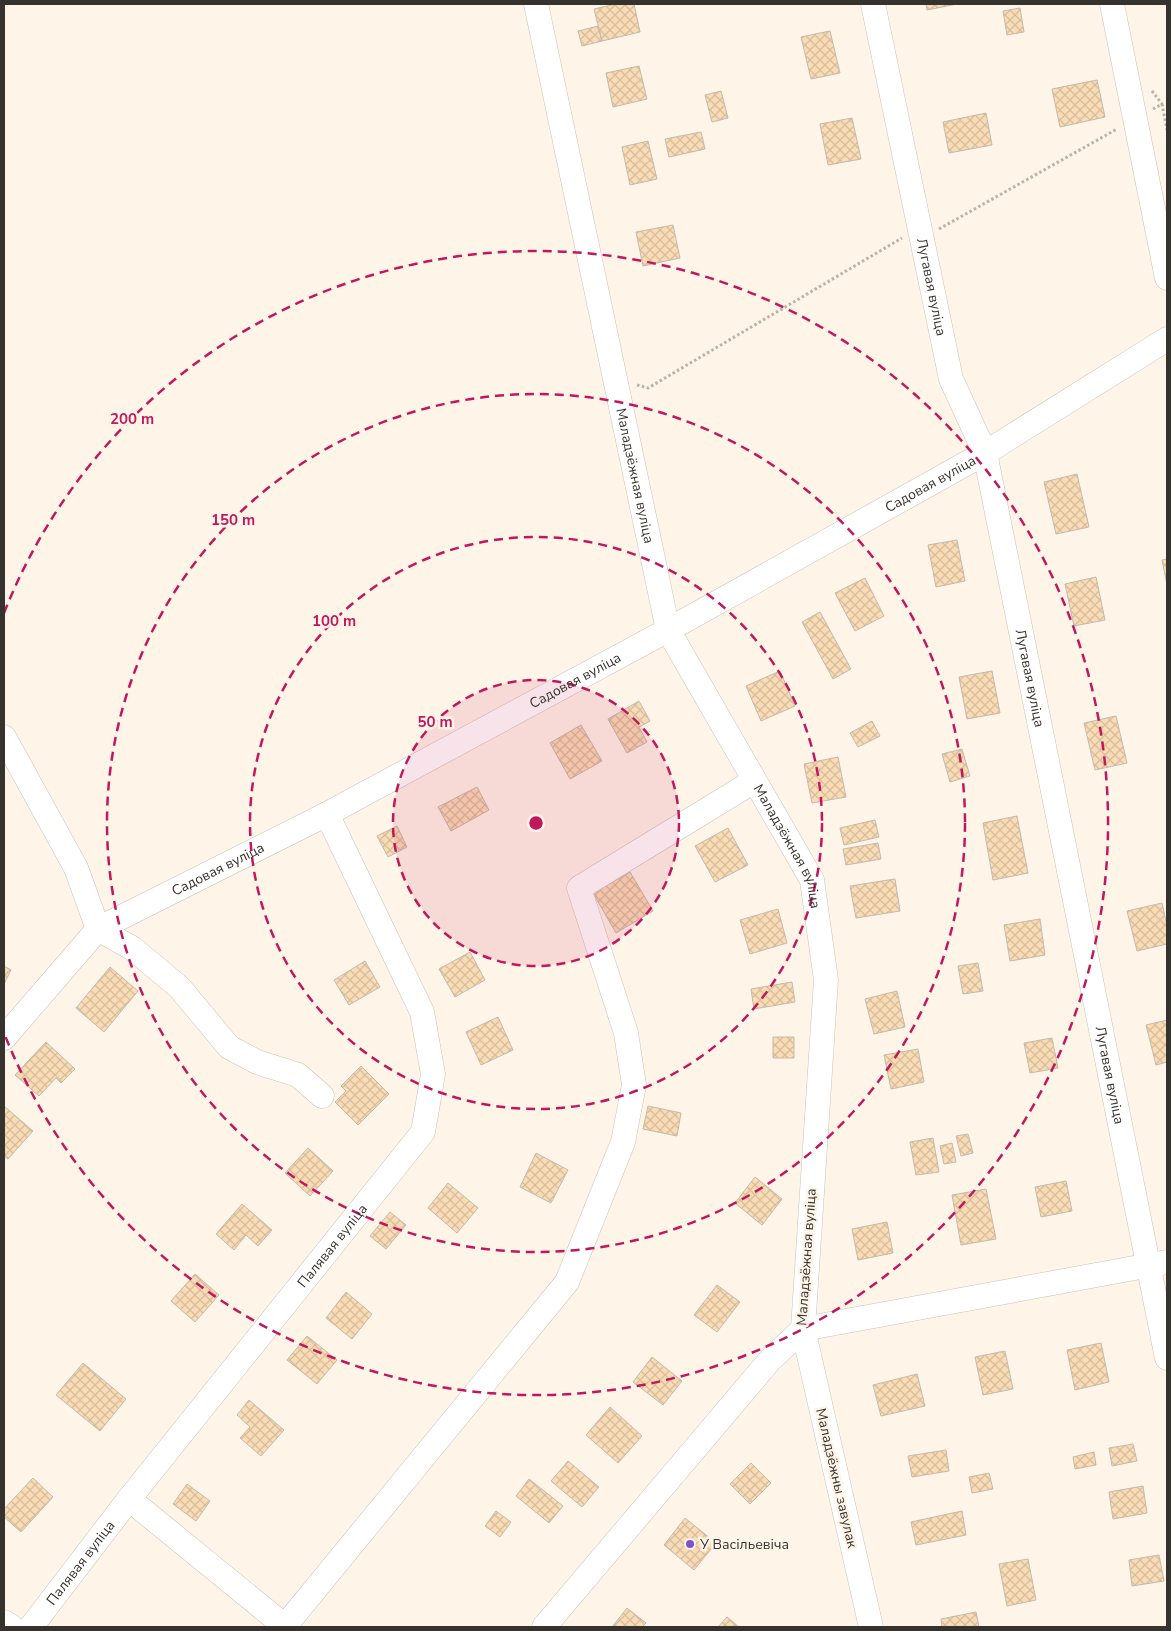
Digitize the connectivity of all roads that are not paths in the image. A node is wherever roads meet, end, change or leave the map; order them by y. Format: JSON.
{"nodes":[{"id":1,"x":536,"y":4,"type":"edge"},
{"id":2,"x":873,"y":4,"type":"edge"},
{"id":3,"x":1112,"y":4,"type":"edge"},
{"id":4,"x":1167,"y":278,"type":"edge"},
{"id":5,"x":1167,"y":339,"type":"edge"},
{"id":6,"x":985,"y":453,"type":"junction"},
{"id":7,"x":668,"y":630,"type":"junction"},
{"id":8,"x":4,"y":736,"type":"edge"},
{"id":9,"x":754,"y":781,"type":"junction"},
{"id":10,"x":326,"y":814,"type":"junction"},
{"id":11,"x":98,"y":929,"type":"junction"},
{"id":12,"x":4,"y":1038,"type":"edge"},
{"id":13,"x":322,"y":1096,"type":"dead end"},
{"id":14,"x":1158,"y":1264,"type":"edge"},
{"id":15,"x":803,"y":1329,"type":"junction"},
{"id":16,"x":1167,"y":1358,"type":"edge"},
{"id":17,"x":130,"y":1499,"type":"junction"},
{"id":18,"x":4,"y":1622,"type":"edge"},
{"id":19,"x":12,"y":1627,"type":"edge"},
{"id":20,"x":31,"y":1627,"type":"edge"},
{"id":21,"x":286,"y":1627,"type":"edge"},
{"id":22,"x":544,"y":1627,"type":"edge"},
{"id":23,"x":871,"y":1627,"type":"edge"}],
"edges":[{"from":1,"to":7,"type":"street","name":"Маладзёжная вуліца"},
{"from":2,"to":6,"type":"street","name":"Лугавая вуліца"},
{"from":3,"to":4,"type":"street"},
{"from":5,"to":6,"type":"street","name":"Садовая вуліца"},
{"from":6,"to":7,"type":"street","name":"Садовая вуліца"},
{"from":6,"to":14,"type":"street","name":"Лугавая вуліца"},
{"from":7,"to":9,"type":"street","name":"Маладзёжная вуліца"},
{"from":7,"to":10,"type":"street","name":"Садовая вуліца"},
{"from":8,"to":11,"type":"street"},
{"from":9,"to":15,"type":"street","name":"Маладзёжная вуліца"},
{"from":9,"to":21,"type":"street"},
{"from":10,"to":11,"type":"street","name":"Садовая вуліца"},
{"from":10,"to":17,"type":"street","name":"Палявая вуліца"},
{"from":11,"to":12,"type":"street","name":"Садовая вуліца"},
{"from":11,"to":13,"type":"street"},
{"from":14,"to":15,"type":"street"},
{"from":14,"to":16,"type":"street","name":"Лугавая вуліца"},
{"from":15,"to":22,"type":"street","name":"Маладзёжная вуліца"},
{"from":15,"to":23,"type":"street","name":"Маладзёжны завулак"},
{"from":17,"to":20,"type":"street","name":"Палявая вуліца"},
{"from":17,"to":21,"type":"street"},
{"from":18,"to":19,"type":"street"}]}
